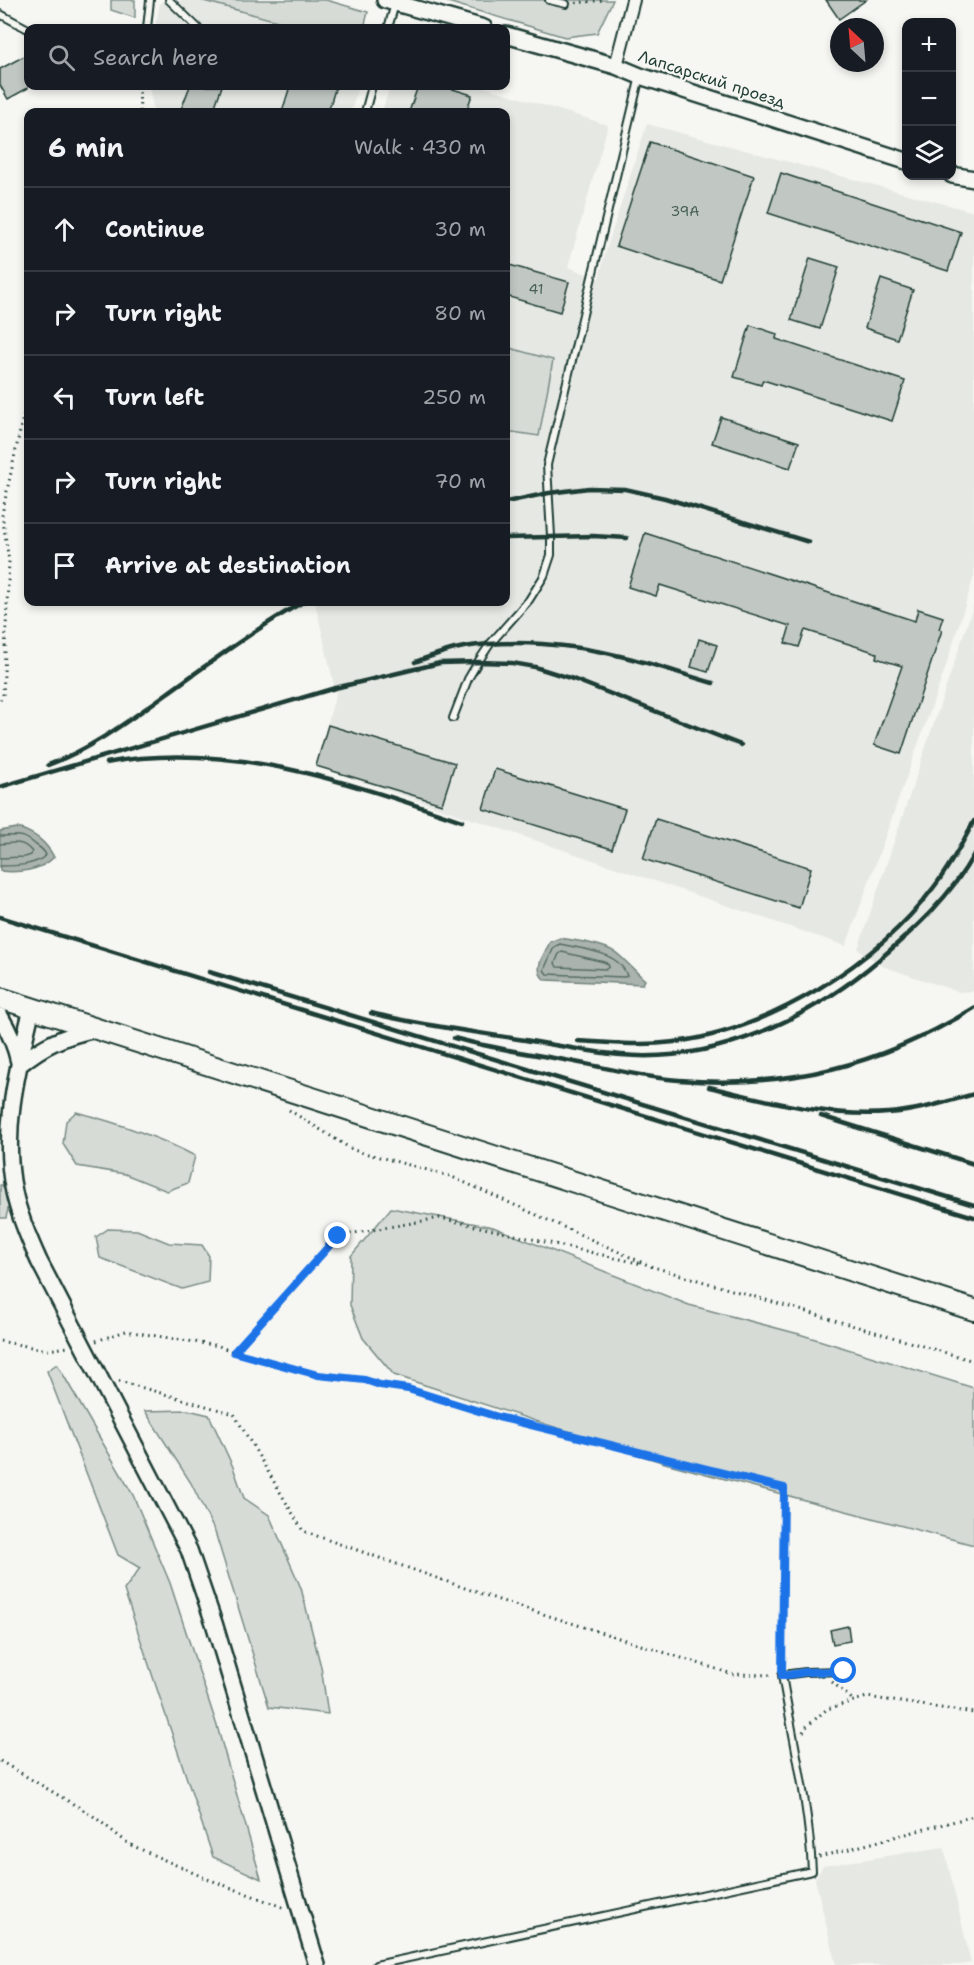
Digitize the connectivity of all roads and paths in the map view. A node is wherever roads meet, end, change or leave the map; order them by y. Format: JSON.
{"nodes":[{"id":1,"x":150,"y":0,"type":"edge"},
{"id":2,"x":169,"y":0,"type":"edge"},
{"id":3,"x":549,"y":0,"type":"edge"},
{"id":4,"x":604,"y":0,"type":"edge"},
{"id":5,"x":633,"y":0,"type":"edge"},
{"id":6,"x":390,"y":2,"type":"edge"},
{"id":7,"x":564,"y":2,"type":"edge"},
{"id":8,"x":0,"y":14,"type":"edge"},
{"id":9,"x":147,"y":24,"type":"edge"},
{"id":10,"x":194,"y":24,"type":"edge"},
{"id":11,"x":388,"y":24,"type":"edge"},
{"id":12,"x":470,"y":24,"type":"edge"},
{"id":13,"x":24,"y":26,"type":"edge"},
{"id":14,"x":510,"y":36,"type":"edge"},
{"id":15,"x":616,"y":66,"type":"junction"},
{"id":16,"x":640,"y":76,"type":"junction"},
{"id":17,"x":139,"y":90,"type":"edge"},
{"id":18,"x":371,"y":90,"type":"edge"},
{"id":19,"x":140,"y":108,"type":"edge"},
{"id":20,"x":366,"y":108,"type":"edge"},
{"id":21,"x":902,"y":160,"type":"edge"},
{"id":22,"x":956,"y":176,"type":"edge"},
{"id":23,"x":974,"y":178,"type":"edge"},
{"id":24,"x":24,"y":412,"type":"edge"},
{"id":25,"x":0,"y":700,"type":"edge"},
{"id":26,"x":453,"y":717,"type":"dead end"},
{"id":27,"x":0,"y":998,"type":"edge"},
{"id":28,"x":32,"y":1008,"type":"junction"},
{"id":29,"x":0,"y":1016,"type":"edge"},
{"id":30,"x":96,"y":1029,"type":"junction"},
{"id":31,"x":19,"y":1065,"type":"junction"},
{"id":32,"x":285,"y":1107,"type":"dead end"},
{"id":33,"x":650,"y":1266,"type":"junction"},
{"id":34,"x":974,"y":1310,"type":"edge"},
{"id":35,"x":0,"y":1341,"type":"edge"},
{"id":36,"x":84,"y":1346,"type":"junction"},
{"id":37,"x":234,"y":1352,"type":"junction"},
{"id":38,"x":974,"y":1361,"type":"edge"},
{"id":39,"x":98,"y":1374,"type":"junction"},
{"id":40,"x":844,"y":1671,"type":"dead end"},
{"id":41,"x":823,"y":1672,"type":"junction"},
{"id":42,"x":782,"y":1676,"type":"junction"},
{"id":43,"x":854,"y":1700,"type":"junction"},
{"id":44,"x":974,"y":1713,"type":"edge"},
{"id":45,"x":795,"y":1752,"type":"junction"},
{"id":46,"x":0,"y":1761,"type":"edge"},
{"id":47,"x":974,"y":1816,"type":"edge"},
{"id":48,"x":811,"y":1859,"type":"junction"},
{"id":49,"x":300,"y":1913,"type":"junction"},
{"id":50,"x":317,"y":1965,"type":"edge"},
{"id":51,"x":376,"y":1965,"type":"edge"}],
"edges":[{"from":1,"to":9,"type":"lane"},
{"from":2,"to":10,"type":"lane"},
{"from":3,"to":7,"type":"lane"},
{"from":4,"to":7,"type":"path"},
{"from":5,"to":15,"type":"street"},
{"from":6,"to":11,"type":"lane"},
{"from":6,"to":12,"type":"street"},
{"from":8,"to":13,"type":"lane"},
{"from":14,"to":15,"type":"street","name":"Лапсарский проезд"},
{"from":15,"to":16,"type":"street","name":"Лапсарский проезд"},
{"from":16,"to":21,"type":"street","name":"Лапсарский проезд"},
{"from":16,"to":26,"type":"lane"},
{"from":17,"to":19,"type":"path"},
{"from":18,"to":20,"type":"lane"},
{"from":22,"to":23,"type":"street"},
{"from":24,"to":25,"type":"path"},
{"from":27,"to":28,"type":"highway"},
{"from":28,"to":30,"type":"highway"},
{"from":28,"to":31,"type":"street"},
{"from":29,"to":31,"type":"street"},
{"from":30,"to":31,"type":"street"},
{"from":30,"to":34,"type":"highway"},
{"from":31,"to":36,"type":"street"},
{"from":32,"to":33,"type":"path"},
{"from":33,"to":37,"type":"path"},
{"from":33,"to":38,"type":"path"},
{"from":35,"to":36,"type":"path"},
{"from":36,"to":37,"type":"path"},
{"from":36,"to":39,"type":"street"},
{"from":37,"to":42,"type":"path"},
{"from":39,"to":42,"type":"path"},
{"from":39,"to":49,"type":"street"},
{"from":40,"to":41,"type":"lane"},
{"from":41,"to":42,"type":"lane"},
{"from":41,"to":43,"type":"path"},
{"from":42,"to":45,"type":"lane"},
{"from":43,"to":44,"type":"path"},
{"from":43,"to":45,"type":"path"},
{"from":45,"to":48,"type":"lane"},
{"from":46,"to":49,"type":"path"},
{"from":47,"to":48,"type":"path"},
{"from":48,"to":51,"type":"lane"},
{"from":49,"to":50,"type":"street"}]}
